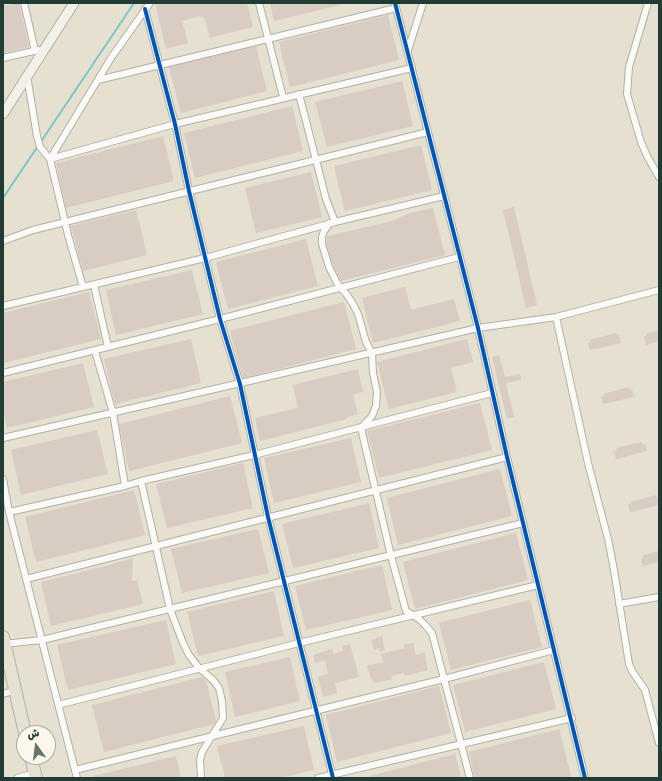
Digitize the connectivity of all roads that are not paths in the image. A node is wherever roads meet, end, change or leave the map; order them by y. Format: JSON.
{"nodes":[{"id":1,"x":24,"y":3,"type":"edge"},
{"id":2,"x":74,"y":3,"type":"edge"},
{"id":3,"x":150,"y":3,"type":"edge"},
{"id":4,"x":259,"y":3,"type":"edge"},
{"id":5,"x":423,"y":3,"type":"edge"},
{"id":6,"x":648,"y":3,"type":"edge"},
{"id":7,"x":396,"y":5,"type":"edge"},
{"id":8,"x":145,"y":9,"type":"junction"},
{"id":9,"x":268,"y":39,"type":"junction"},
{"id":10,"x":45,"y":49,"type":"junction"},
{"id":11,"x":34,"y":51,"type":"junction"},
{"id":12,"x":408,"y":52,"type":"junction"},
{"id":13,"x":3,"y":58,"type":"edge"},
{"id":14,"x":160,"y":65,"type":"junction"},
{"id":15,"x":412,"y":68,"type":"junction"},
{"id":16,"x":27,"y":75,"type":"junction"},
{"id":17,"x":98,"y":80,"type":"junction"},
{"id":18,"x":298,"y":94,"type":"junction"},
{"id":19,"x":283,"y":97,"type":"junction"},
{"id":20,"x":3,"y":114,"type":"edge"},
{"id":21,"x":175,"y":124,"type":"junction"},
{"id":22,"x":428,"y":132,"type":"junction"},
{"id":23,"x":50,"y":159,"type":"junction"},
{"id":24,"x":316,"y":160,"type":"junction"},
{"id":25,"x":659,"y":176,"type":"edge"},
{"id":26,"x":189,"y":191,"type":"junction"},
{"id":27,"x":444,"y":196,"type":"junction"},
{"id":28,"x":65,"y":222,"type":"junction"},
{"id":29,"x":332,"y":222,"type":"junction"},
{"id":30,"x":3,"y":241,"type":"edge"},
{"id":31,"x":459,"y":257,"type":"junction"},
{"id":32,"x":205,"y":258,"type":"junction"},
{"id":33,"x":94,"y":285,"type":"junction"},
{"id":34,"x":83,"y":287,"type":"junction"},
{"id":35,"x":341,"y":287,"type":"junction"},
{"id":36,"x":659,"y":290,"type":"edge"},
{"id":37,"x":3,"y":306,"type":"edge"},
{"id":38,"x":556,"y":317,"type":"junction"},
{"id":39,"x":220,"y":319,"type":"junction"},
{"id":40,"x":478,"y":328,"type":"junction"},
{"id":41,"x":108,"y":347,"type":"junction"},
{"id":42,"x":95,"y":351,"type":"junction"},
{"id":43,"x":372,"y":353,"type":"junction"},
{"id":44,"x":3,"y":373,"type":"edge"},
{"id":45,"x":240,"y":384,"type":"junction"},
{"id":46,"x":492,"y":393,"type":"junction"},
{"id":47,"x":113,"y":413,"type":"junction"},
{"id":48,"x":361,"y":428,"type":"junction"},
{"id":49,"x":3,"y":438,"type":"edge"},
{"id":50,"x":254,"y":455,"type":"junction"},
{"id":51,"x":507,"y":457,"type":"junction"},
{"id":52,"x":3,"y":479,"type":"edge"},
{"id":53,"x":141,"y":481,"type":"junction"},
{"id":54,"x":125,"y":486,"type":"junction"},
{"id":55,"x":375,"y":490,"type":"junction"},
{"id":56,"x":9,"y":512,"type":"junction"},
{"id":57,"x":268,"y":517,"type":"junction"},
{"id":58,"x":523,"y":523,"type":"junction"},
{"id":59,"x":156,"y":545,"type":"junction"},
{"id":60,"x":391,"y":556,"type":"junction"},
{"id":61,"x":26,"y":578,"type":"junction"},
{"id":62,"x":284,"y":581,"type":"junction"},
{"id":63,"x":538,"y":585,"type":"junction"},
{"id":64,"x":659,"y":597,"type":"edge"},
{"id":65,"x":619,"y":604,"type":"junction"},
{"id":66,"x":170,"y":608,"type":"junction"},
{"id":67,"x":412,"y":616,"type":"junction"},
{"id":68,"x":42,"y":640,"type":"junction"},
{"id":69,"x":4,"y":641,"type":"edge"},
{"id":70,"x":299,"y":643,"type":"junction"},
{"id":71,"x":554,"y":650,"type":"junction"},
{"id":72,"x":200,"y":668,"type":"junction"},
{"id":73,"x":444,"y":679,"type":"junction"},
{"id":74,"x":16,"y":690,"type":"junction"},
{"id":75,"x":3,"y":694,"type":"edge"},
{"id":76,"x":58,"y":705,"type":"junction"},
{"id":77,"x":316,"y":710,"type":"junction"},
{"id":78,"x":572,"y":718,"type":"junction"},
{"id":79,"x":23,"y":725,"type":"edge"},
{"id":80,"x":211,"y":736,"type":"junction"},
{"id":81,"x":659,"y":743,"type":"edge"},
{"id":82,"x":462,"y":744,"type":"junction"},
{"id":83,"x":33,"y":765,"type":"edge"},
{"id":84,"x":75,"y":770,"type":"junction"},
{"id":85,"x":36,"y":776,"type":"edge"},
{"id":86,"x":332,"y":776,"type":"edge"},
{"id":87,"x":17,"y":778,"type":"edge"},
{"id":88,"x":77,"y":778,"type":"edge"},
{"id":89,"x":201,"y":778,"type":"edge"},
{"id":90,"x":318,"y":778,"type":"edge"},
{"id":91,"x":470,"y":778,"type":"edge"},
{"id":92,"x":585,"y":778,"type":"edge"}],
"edges":[{"from":1,"to":11,"type":"street"},
{"from":2,"to":10,"type":"street"},
{"from":3,"to":8,"type":"street"},
{"from":4,"to":9,"type":"street"},
{"from":5,"to":12,"type":"street"},
{"from":6,"to":25,"type":"street"},
{"from":7,"to":9,"type":"street"},
{"from":7,"to":12,"type":"street"},
{"from":8,"to":14,"type":"street"},
{"from":8,"to":17,"type":"street"},
{"from":9,"to":14,"type":"street"},
{"from":9,"to":19,"type":"street"},
{"from":10,"to":11,"type":"street"},
{"from":10,"to":16,"type":"street"},
{"from":11,"to":13,"type":"street"},
{"from":12,"to":15,"type":"street"},
{"from":14,"to":17,"type":"street"},
{"from":14,"to":21,"type":"street"},
{"from":15,"to":18,"type":"street"},
{"from":15,"to":22,"type":"street"},
{"from":16,"to":20,"type":"street"},
{"from":16,"to":23,"type":"street"},
{"from":17,"to":23,"type":"street"},
{"from":18,"to":19,"type":"street"},
{"from":18,"to":24,"type":"street"},
{"from":19,"to":21,"type":"street"},
{"from":21,"to":23,"type":"street"},
{"from":21,"to":26,"type":"street"},
{"from":22,"to":24,"type":"street"},
{"from":22,"to":27,"type":"street"},
{"from":23,"to":28,"type":"street"},
{"from":24,"to":26,"type":"street"},
{"from":24,"to":29,"type":"street"},
{"from":26,"to":28,"type":"street"},
{"from":26,"to":32,"type":"street"},
{"from":27,"to":29,"type":"street"},
{"from":27,"to":31,"type":"street"},
{"from":28,"to":30,"type":"street"},
{"from":28,"to":34,"type":"street"},
{"from":29,"to":32,"type":"street"},
{"from":29,"to":35,"type":"street"},
{"from":31,"to":35,"type":"street"},
{"from":31,"to":40,"type":"street"},
{"from":32,"to":33,"type":"street"},
{"from":32,"to":39,"type":"street"},
{"from":33,"to":34,"type":"street"},
{"from":33,"to":41,"type":"street"},
{"from":34,"to":37,"type":"street"},
{"from":35,"to":39,"type":"street"},
{"from":35,"to":43,"type":"street"},
{"from":36,"to":38,"type":"street"},
{"from":38,"to":40,"type":"street"},
{"from":38,"to":65,"type":"street"},
{"from":39,"to":41,"type":"street"},
{"from":39,"to":45,"type":"street"},
{"from":40,"to":43,"type":"street"},
{"from":40,"to":46,"type":"street"},
{"from":41,"to":42,"type":"street"},
{"from":42,"to":44,"type":"street"},
{"from":42,"to":47,"type":"street"},
{"from":43,"to":45,"type":"street"},
{"from":43,"to":48,"type":"street"},
{"from":45,"to":47,"type":"street"},
{"from":45,"to":50,"type":"street"},
{"from":46,"to":48,"type":"street"},
{"from":46,"to":51,"type":"street"},
{"from":47,"to":49,"type":"street"},
{"from":47,"to":54,"type":"street"},
{"from":48,"to":50,"type":"street"},
{"from":48,"to":55,"type":"street"},
{"from":50,"to":53,"type":"street"},
{"from":50,"to":57,"type":"street"},
{"from":51,"to":55,"type":"street"},
{"from":51,"to":58,"type":"street"},
{"from":52,"to":56,"type":"street"},
{"from":53,"to":54,"type":"street"},
{"from":53,"to":59,"type":"street"},
{"from":54,"to":56,"type":"street"},
{"from":55,"to":57,"type":"street"},
{"from":55,"to":60,"type":"street"},
{"from":56,"to":61,"type":"street"},
{"from":57,"to":59,"type":"street"},
{"from":57,"to":62,"type":"street"},
{"from":58,"to":60,"type":"street"},
{"from":58,"to":63,"type":"street"},
{"from":59,"to":61,"type":"street"},
{"from":59,"to":66,"type":"street"},
{"from":60,"to":62,"type":"street"},
{"from":60,"to":67,"type":"street"},
{"from":61,"to":68,"type":"street"},
{"from":62,"to":66,"type":"street"},
{"from":62,"to":70,"type":"street"},
{"from":63,"to":67,"type":"street"},
{"from":63,"to":71,"type":"street"},
{"from":64,"to":65,"type":"street"},
{"from":65,"to":81,"type":"street"},
{"from":66,"to":68,"type":"street"},
{"from":66,"to":72,"type":"street"},
{"from":67,"to":70,"type":"street"},
{"from":67,"to":73,"type":"street"},
{"from":68,"to":69,"type":"street"},
{"from":68,"to":76,"type":"street"},
{"from":69,"to":74,"type":"highway"},
{"from":70,"to":72,"type":"street"},
{"from":70,"to":77,"type":"street"},
{"from":71,"to":73,"type":"street"},
{"from":71,"to":78,"type":"street"},
{"from":72,"to":76,"type":"street"},
{"from":72,"to":80,"type":"street"},
{"from":73,"to":77,"type":"street"},
{"from":73,"to":82,"type":"street"},
{"from":74,"to":75,"type":"street"},
{"from":74,"to":79,"type":"highway"},
{"from":76,"to":84,"type":"street"},
{"from":77,"to":80,"type":"street"},
{"from":77,"to":86,"type":"street"},
{"from":78,"to":82,"type":"street"},
{"from":78,"to":92,"type":"street"},
{"from":80,"to":84,"type":"street"},
{"from":80,"to":89,"type":"street"},
{"from":82,"to":86,"type":"street"},
{"from":82,"to":91,"type":"street"},
{"from":83,"to":85,"type":"highway"},
{"from":84,"to":88,"type":"street"},
{"from":85,"to":87,"type":"street"},
{"from":86,"to":90,"type":"street"}]}
